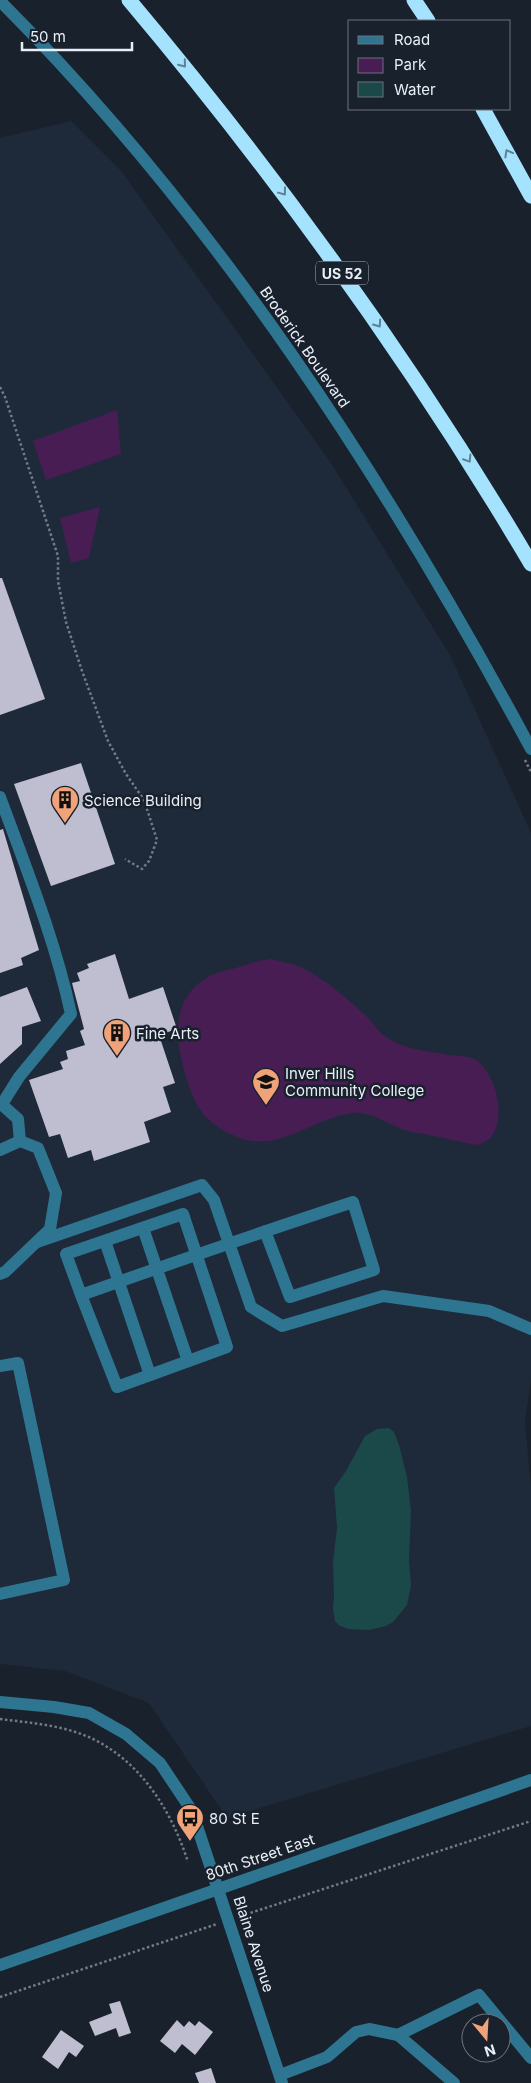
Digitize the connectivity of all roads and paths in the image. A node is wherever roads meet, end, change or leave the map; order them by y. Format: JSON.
{"nodes":[{"id":1,"x":129,"y":0,"type":"edge"},
{"id":2,"x":414,"y":0,"type":"edge"},
{"id":3,"x":0,"y":1,"type":"edge"},
{"id":4,"x":427,"y":20,"type":"edge"},
{"id":5,"x":484,"y":110,"type":"edge"},
{"id":6,"x":531,"y":196,"type":"edge"},
{"id":7,"x":0,"y":387,"type":"edge"},
{"id":8,"x":531,"y":564,"type":"edge"},
{"id":9,"x":527,"y":754,"type":"edge"},
{"id":10,"x":531,"y":772,"type":"edge"},
{"id":11,"x":0,"y":796,"type":"edge"},
{"id":12,"x":125,"y":859,"type":"dead end"},
{"id":13,"x":1,"y":1104,"type":"edge"},
{"id":14,"x":20,"y":1141,"type":"junction"},
{"id":15,"x":0,"y":1150,"type":"edge"},
{"id":16,"x":142,"y":1228,"type":"junction"},
{"id":17,"x":265,"y":1231,"type":"junction"},
{"id":18,"x":105,"y":1241,"type":"junction"},
{"id":19,"x":37,"y":1242,"type":"junction"},
{"id":20,"x":229,"y":1243,"type":"junction"},
{"id":21,"x":196,"y":1255,"type":"junction"},
{"id":22,"x":156,"y":1269,"type":"junction"},
{"id":23,"x":0,"y":1274,"type":"edge"},
{"id":24,"x":119,"y":1282,"type":"junction"},
{"id":25,"x":81,"y":1295,"type":"junction"},
{"id":26,"x":531,"y":1329,"type":"edge"},
{"id":27,"x":188,"y":1361,"type":"junction"},
{"id":28,"x":0,"y":1366,"type":"edge"},
{"id":29,"x":150,"y":1375,"type":"junction"},
{"id":30,"x":0,"y":1594,"type":"edge"},
{"id":31,"x":0,"y":1702,"type":"edge"},
{"id":32,"x":0,"y":1719,"type":"edge"},
{"id":33,"x":531,"y":1780,"type":"edge"},
{"id":34,"x":531,"y":1821,"type":"edge"},
{"id":35,"x":188,"y":1862,"type":"dead end"},
{"id":36,"x":219,"y":1889,"type":"junction"},
{"id":37,"x":229,"y":1920,"type":"junction"},
{"id":38,"x":0,"y":1965,"type":"edge"},
{"id":39,"x":0,"y":1997,"type":"edge"},
{"id":40,"x":398,"y":2035,"type":"junction"},
{"id":41,"x":531,"y":2058,"type":"edge"},
{"id":42,"x":281,"y":2079,"type":"edge"},
{"id":43,"x":454,"y":2083,"type":"edge"}],
"edges":[{"from":1,"to":8,"type":"highway","number":"US 52","one_way":true},
{"from":2,"to":4,"type":"highway"},
{"from":3,"to":9,"type":"street","name":"Broderick Boulevard"},
{"from":6,"to":5,"type":"highway","one_way":true},
{"from":7,"to":12,"type":"path"},
{"from":9,"to":10,"type":"path"},
{"from":11,"to":13,"type":"street"},
{"from":13,"to":14,"type":"street"},
{"from":14,"to":15,"type":"street"},
{"from":14,"to":19,"type":"street"},
{"from":16,"to":18,"type":"street"},
{"from":16,"to":21,"type":"street"},
{"from":16,"to":22,"type":"street"},
{"from":17,"to":17,"type":"street"},
{"from":17,"to":20,"type":"street"},
{"from":18,"to":24,"type":"street"},
{"from":18,"to":25,"type":"street"},
{"from":19,"to":20,"type":"street"},
{"from":19,"to":23,"type":"street"},
{"from":20,"to":21,"type":"street"},
{"from":20,"to":26,"type":"street"},
{"from":21,"to":22,"type":"street"},
{"from":21,"to":27,"type":"street"},
{"from":22,"to":24,"type":"street"},
{"from":22,"to":27,"type":"street"},
{"from":24,"to":25,"type":"street"},
{"from":24,"to":29,"type":"street"},
{"from":25,"to":29,"type":"street"},
{"from":27,"to":29,"type":"street"},
{"from":28,"to":30,"type":"street"},
{"from":31,"to":36,"type":"street","name":"Blaine Avenue"},
{"from":32,"to":35,"type":"path"},
{"from":33,"to":36,"type":"street","name":"80th Street East"},
{"from":34,"to":37,"type":"path"},
{"from":36,"to":37,"type":"street","name":"Blaine Avenue"},
{"from":36,"to":38,"type":"street","name":"80th Street East"},
{"from":37,"to":39,"type":"path"},
{"from":37,"to":42,"type":"street","name":"Blaine Avenue"},
{"from":40,"to":41,"type":"street"},
{"from":40,"to":42,"type":"street"},
{"from":40,"to":43,"type":"street"}]}
